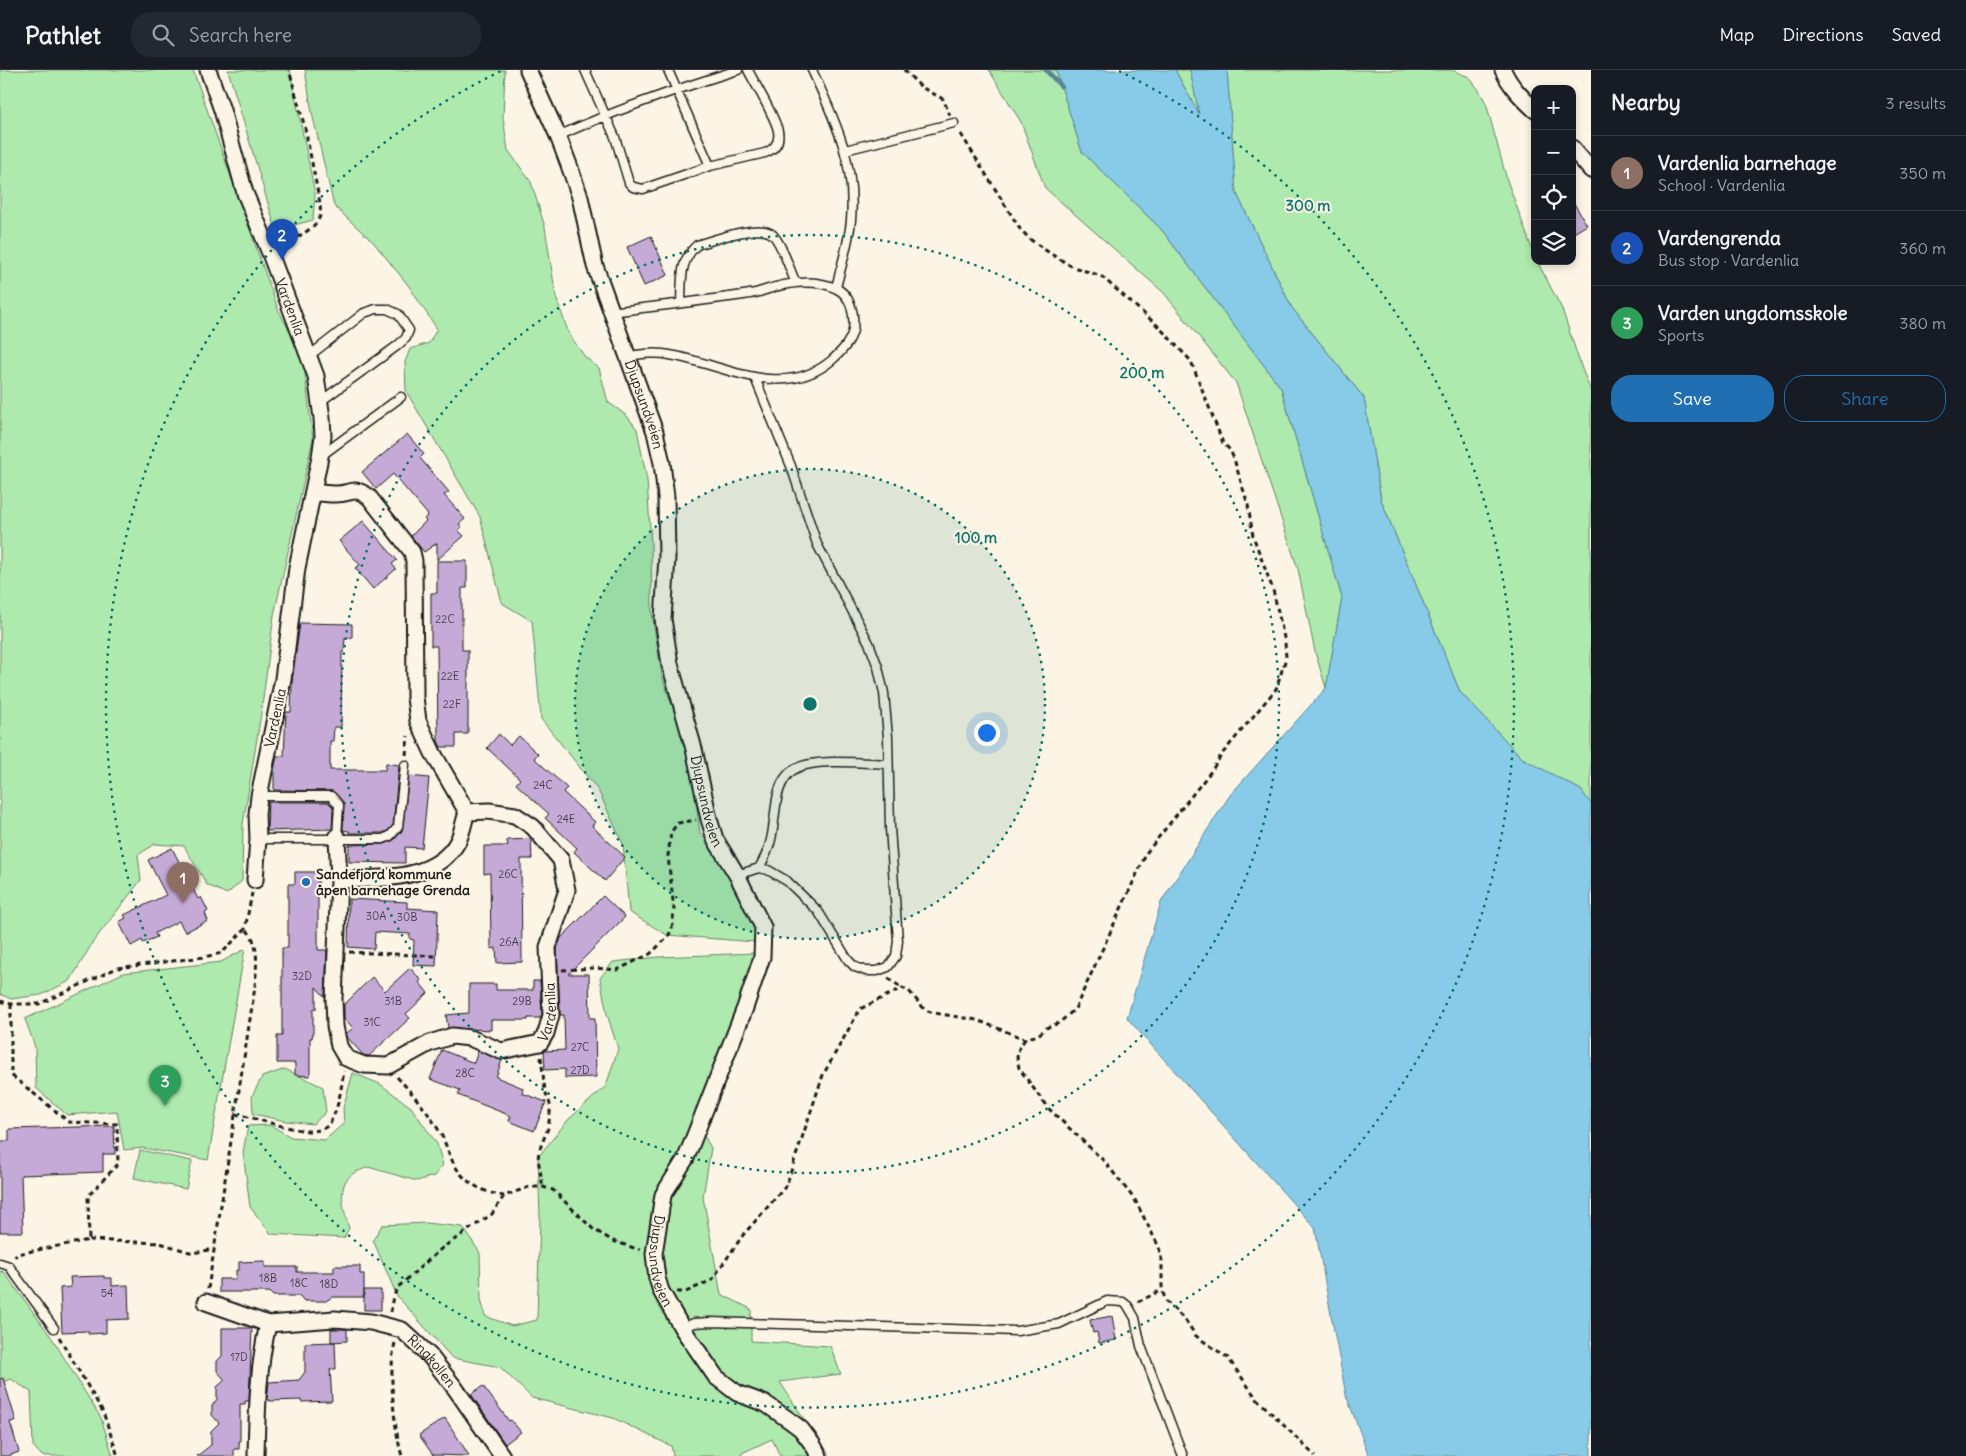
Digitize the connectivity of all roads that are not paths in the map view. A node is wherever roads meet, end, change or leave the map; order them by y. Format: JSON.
{"nodes":[{"id":1,"x":208,"y":70,"type":"edge"},
{"id":2,"x":528,"y":70,"type":"edge"},
{"id":3,"x":585,"y":70,"type":"edge"},
{"id":4,"x":668,"y":70,"type":"edge"},
{"id":5,"x":738,"y":70,"type":"edge"},
{"id":6,"x":748,"y":70,"type":"edge"},
{"id":7,"x":812,"y":70,"type":"edge"},
{"id":8,"x":1503,"y":70,"type":"edge"},
{"id":9,"x":676,"y":89,"type":"junction"},
{"id":10,"x":1531,"y":107,"type":"edge"},
{"id":11,"x":605,"y":115,"type":"junction"},
{"id":12,"x":954,"y":123,"type":"road end"},
{"id":13,"x":558,"y":136,"type":"junction"},
{"id":14,"x":845,"y":150,"type":"junction"},
{"id":15,"x":1576,"y":153,"type":"edge"},
{"id":16,"x":710,"y":166,"type":"junction"},
{"id":17,"x":1591,"y":170,"type":"edge"},
{"id":18,"x":796,"y":283,"type":"junction"},
{"id":19,"x":836,"y":288,"type":"junction"},
{"id":20,"x":681,"y":303,"type":"junction"},
{"id":21,"x":611,"y":312,"type":"junction"},
{"id":22,"x":309,"y":356,"type":"junction"},
{"id":23,"x":628,"y":356,"type":"junction"},
{"id":24,"x":755,"y":378,"type":"junction"},
{"id":25,"x":400,"y":397,"type":"dead end"},
{"id":26,"x":320,"y":400,"type":"junction"},
{"id":27,"x":320,"y":457,"type":"junction"},
{"id":28,"x":313,"y":492,"type":"junction"},
{"id":29,"x":888,"y":764,"type":"junction"},
{"id":30,"x":405,"y":765,"type":"road end"},
{"id":31,"x":259,"y":796,"type":"junction"},
{"id":32,"x":467,"y":812,"type":"junction"},
{"id":33,"x":337,"y":838,"type":"junction"},
{"id":34,"x":258,"y":839,"type":"junction"},
{"id":35,"x":759,"y":868,"type":"junction"},
{"id":36,"x":737,"y":875,"type":"junction"},
{"id":37,"x":255,"y":880,"type":"road end"},
{"id":38,"x":339,"y":880,"type":"junction"},
{"id":39,"x":0,"y":1263,"type":"edge"},
{"id":40,"x":206,"y":1302,"type":"road end"},
{"id":41,"x":268,"y":1324,"type":"junction"},
{"id":42,"x":54,"y":1328,"type":"road end"},
{"id":43,"x":682,"y":1328,"type":"junction"},
{"id":44,"x":256,"y":1456,"type":"edge"},
{"id":45,"x":502,"y":1456,"type":"edge"},
{"id":46,"x":818,"y":1456,"type":"edge"},
{"id":47,"x":1182,"y":1456,"type":"edge"}],
"edges":[{"from":1,"to":22,"type":"street","name":"Vardenlia"},
{"from":2,"to":13,"type":"street","name":"Djupsundveien"},
{"from":3,"to":11,"type":"lane"},
{"from":4,"to":9,"type":"lane"},
{"from":5,"to":9,"type":"lane"},
{"from":6,"to":16,"type":"lane"},
{"from":7,"to":14,"type":"lane"},
{"from":8,"to":10,"type":"street"},
{"from":9,"to":11,"type":"lane"},
{"from":9,"to":16,"type":"lane"},
{"from":11,"to":13,"type":"lane"},
{"from":11,"to":16,"type":"lane"},
{"from":12,"to":14,"type":"lane"},
{"from":13,"to":21,"type":"street","name":"Djupsundveien"},
{"from":14,"to":19,"type":"lane"},
{"from":15,"to":17,"type":"street"},
{"from":18,"to":19,"type":"lane"},
{"from":18,"to":20,"type":"lane"},
{"from":18,"to":20,"type":"lane"},
{"from":19,"to":24,"type":"lane"},
{"from":20,"to":21,"type":"lane"},
{"from":21,"to":23,"type":"street","name":"Djupsundveien"},
{"from":22,"to":26,"type":"street","name":"Vardenlia"},
{"from":22,"to":26,"type":"lane"},
{"from":23,"to":24,"type":"lane"},
{"from":23,"to":36,"type":"street","name":"Djupsundveien"},
{"from":24,"to":29,"type":"lane"},
{"from":25,"to":27,"type":"lane"},
{"from":26,"to":27,"type":"street","name":"Vardenlia"},
{"from":27,"to":28,"type":"street","name":"Vardenlia"},
{"from":28,"to":31,"type":"street","name":"Vardenlia"},
{"from":28,"to":32,"type":"street"},
{"from":29,"to":35,"type":"lane"},
{"from":29,"to":35,"type":"lane"},
{"from":30,"to":33,"type":"lane"},
{"from":31,"to":33,"type":"lane"},
{"from":31,"to":34,"type":"street","name":"Vardenlia"},
{"from":32,"to":38,"type":"street"},
{"from":32,"to":38,"type":"street","name":"Vardenlia"},
{"from":33,"to":34,"type":"lane"},
{"from":33,"to":38,"type":"street"},
{"from":34,"to":37,"type":"street","name":"Vardenlia"},
{"from":35,"to":36,"type":"lane"},
{"from":36,"to":43,"type":"street","name":"Djupsundveien"},
{"from":39,"to":42,"type":"lane"},
{"from":40,"to":41,"type":"street"},
{"from":41,"to":44,"type":"street"},
{"from":41,"to":45,"type":"street","name":"Ringkollen"},
{"from":43,"to":46,"type":"street","name":"Djupsundveien"},
{"from":43,"to":47,"type":"lane"}]}
